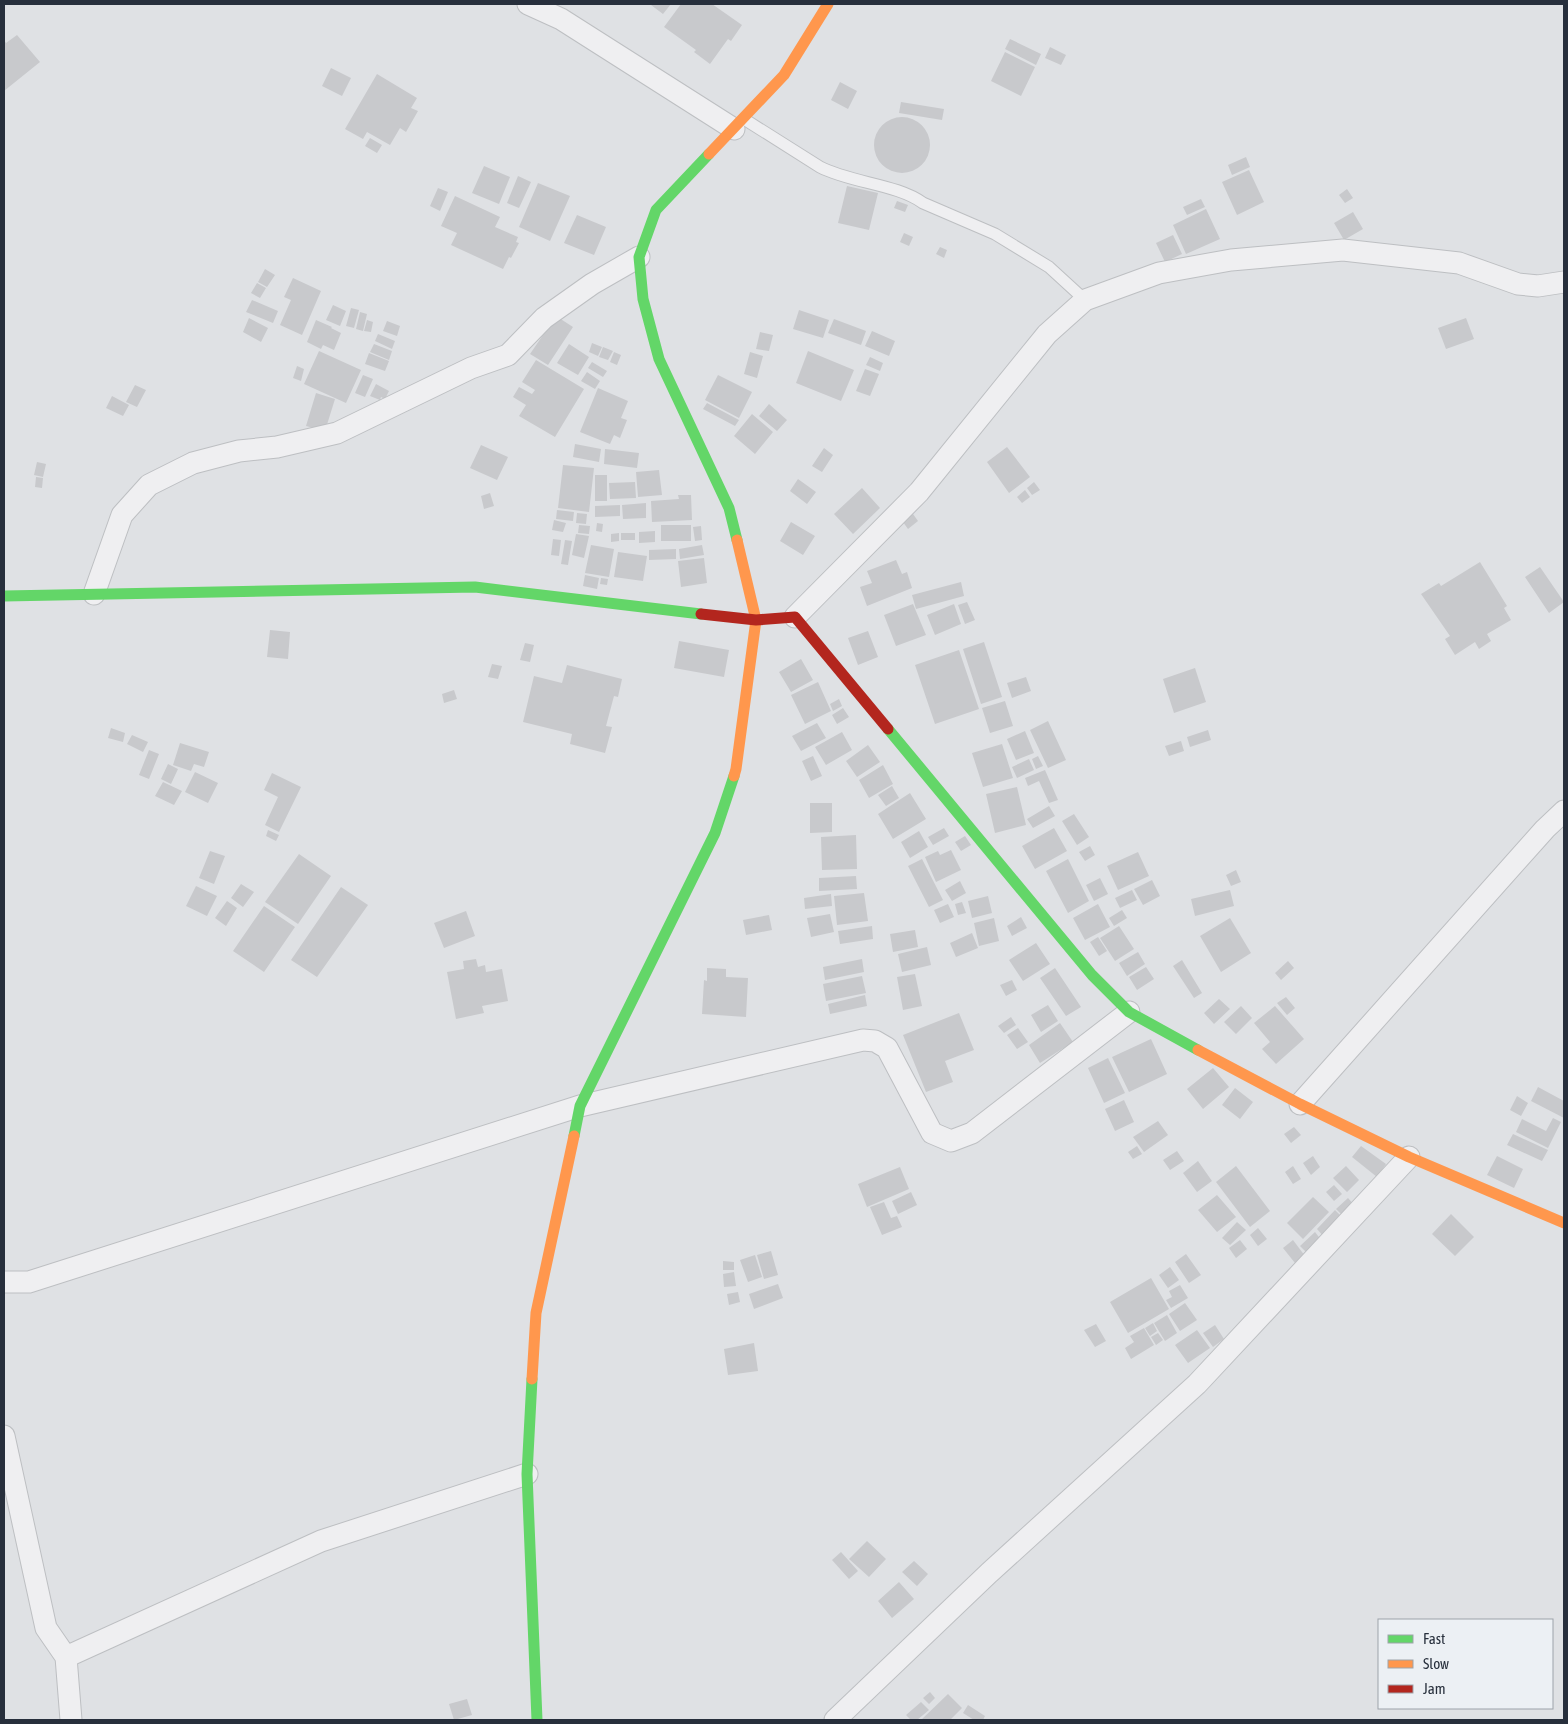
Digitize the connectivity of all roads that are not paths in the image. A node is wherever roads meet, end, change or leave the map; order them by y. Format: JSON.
{"nodes":[{"id":1,"x":528,"y":4,"type":"edge"},
{"id":2,"x":828,"y":4,"type":"edge"},
{"id":3,"x":739,"y":124,"type":"junction"},
{"id":4,"x":639,"y":257,"type":"junction"},
{"id":5,"x":1564,"y":282,"type":"edge"},
{"id":6,"x":1085,"y":300,"type":"junction"},
{"id":7,"x":94,"y":594,"type":"junction"},
{"id":8,"x":4,"y":596,"type":"edge"},
{"id":9,"x":795,"y":617,"type":"junction"},
{"id":10,"x":756,"y":620,"type":"junction"},
{"id":11,"x":1564,"y":811,"type":"edge"},
{"id":12,"x":1129,"y":1012,"type":"junction"},
{"id":13,"x":1300,"y":1104,"type":"junction"},
{"id":14,"x":580,"y":1106,"type":"junction"},
{"id":15,"x":1408,"y":1157,"type":"junction"},
{"id":16,"x":1564,"y":1223,"type":"edge"},
{"id":17,"x":4,"y":1282,"type":"edge"},
{"id":18,"x":4,"y":1436,"type":"edge"},
{"id":19,"x":527,"y":1474,"type":"junction"},
{"id":20,"x":66,"y":1657,"type":"junction"},
{"id":21,"x":71,"y":1720,"type":"edge"},
{"id":22,"x":537,"y":1720,"type":"edge"},
{"id":23,"x":835,"y":1720,"type":"edge"}],
"edges":[{"from":1,"to":3,"type":"street"},
{"from":2,"to":3,"type":"street"},
{"from":3,"to":4,"type":"street"},
{"from":3,"to":6,"type":"lane"},
{"from":4,"to":7,"type":"street"},
{"from":4,"to":10,"type":"street"},
{"from":5,"to":6,"type":"street"},
{"from":6,"to":9,"type":"street"},
{"from":7,"to":8,"type":"street"},
{"from":7,"to":10,"type":"street"},
{"from":9,"to":10,"type":"street"},
{"from":9,"to":12,"type":"street"},
{"from":10,"to":14,"type":"street"},
{"from":11,"to":13,"type":"street"},
{"from":12,"to":13,"type":"street"},
{"from":12,"to":14,"type":"street"},
{"from":13,"to":15,"type":"street"},
{"from":14,"to":17,"type":"street"},
{"from":14,"to":19,"type":"street"},
{"from":15,"to":16,"type":"street"},
{"from":15,"to":23,"type":"street"},
{"from":18,"to":20,"type":"street"},
{"from":19,"to":20,"type":"street"},
{"from":19,"to":22,"type":"street"},
{"from":20,"to":21,"type":"street"}]}
